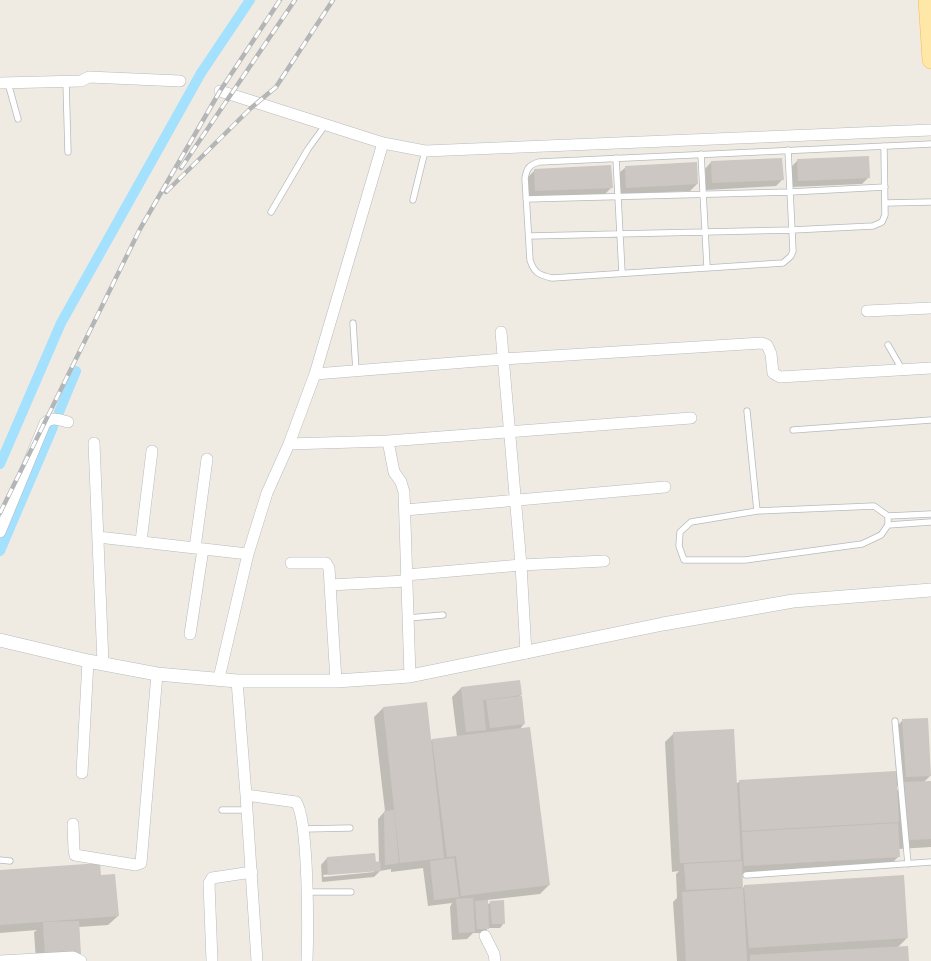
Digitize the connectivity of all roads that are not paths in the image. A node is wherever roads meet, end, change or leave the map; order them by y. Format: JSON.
{"nodes":[{"id":1,"x":927,"y":0,"type":"edge"},
{"id":2,"x":931,"y":60,"type":"edge"},
{"id":3,"x":180,"y":81,"type":"dead end"},
{"id":4,"x":66,"y":82,"type":"junction"},
{"id":5,"x":4,"y":83,"type":"edge"},
{"id":6,"x":220,"y":91,"type":"dead end"},
{"id":7,"x":18,"y":119,"type":"dead end"},
{"id":8,"x":327,"y":123,"type":"junction"},
{"id":9,"x":931,"y":130,"type":"edge"},
{"id":10,"x":383,"y":142,"type":"junction"},
{"id":11,"x":931,"y":144,"type":"edge"},
{"id":12,"x":884,"y":146,"type":"junction"},
{"id":13,"x":788,"y":150,"type":"junction"},
{"id":14,"x":425,"y":151,"type":"junction"},
{"id":15,"x":68,"y":152,"type":"dead end"},
{"id":16,"x":701,"y":154,"type":"junction"},
{"id":17,"x":616,"y":158,"type":"junction"},
{"id":18,"x":885,"y":187,"type":"junction"},
{"id":19,"x":790,"y":192,"type":"junction"},
{"id":20,"x":704,"y":194,"type":"junction"},
{"id":21,"x":619,"y":198,"type":"junction"},
{"id":22,"x":526,"y":199,"type":"junction"},
{"id":23,"x":413,"y":200,"type":"dead end"},
{"id":24,"x":931,"y":202,"type":"edge"},
{"id":25,"x":886,"y":203,"type":"junction"},
{"id":26,"x":270,"y":212,"type":"dead end"},
{"id":27,"x":792,"y":230,"type":"junction"},
{"id":28,"x":706,"y":232,"type":"junction"},
{"id":29,"x":620,"y":234,"type":"junction"},
{"id":30,"x":529,"y":236,"type":"junction"},
{"id":31,"x":707,"y":267,"type":"junction"},
{"id":32,"x":622,"y":273,"type":"junction"},
{"id":33,"x":931,"y":308,"type":"edge"},
{"id":34,"x":867,"y":310,"type":"dead end"},
{"id":35,"x":353,"y":323,"type":"dead end"},
{"id":36,"x":501,"y":332,"type":"dead end"},
{"id":37,"x":888,"y":345,"type":"dead end"},
{"id":38,"x":503,"y":359,"type":"junction"},
{"id":39,"x":931,"y":368,"type":"edge"},
{"id":40,"x":356,"y":371,"type":"junction"},
{"id":41,"x":903,"y":371,"type":"junction"},
{"id":42,"x":316,"y":374,"type":"junction"},
{"id":43,"x":747,"y":411,"type":"dead end"},
{"id":44,"x":691,"y":418,"type":"dead end"},
{"id":45,"x":931,"y":420,"type":"edge"},
{"id":46,"x":68,"y":422,"type":"dead end"},
{"id":47,"x":792,"y":430,"type":"dead end"},
{"id":48,"x":510,"y":432,"type":"junction"},
{"id":49,"x":388,"y":441,"type":"junction"},
{"id":50,"x":94,"y":443,"type":"dead end"},
{"id":51,"x":289,"y":444,"type":"junction"},
{"id":52,"x":152,"y":451,"type":"dead end"},
{"id":53,"x":207,"y":459,"type":"dead end"},
{"id":54,"x":665,"y":487,"type":"dead end"},
{"id":55,"x":514,"y":501,"type":"junction"},
{"id":56,"x":405,"y":510,"type":"junction"},
{"id":57,"x":757,"y":511,"type":"junction"},
{"id":58,"x":931,"y":514,"type":"edge"},
{"id":59,"x":888,"y":516,"type":"junction"},
{"id":60,"x":931,"y":522,"type":"edge"},
{"id":61,"x":888,"y":525,"type":"junction"},
{"id":62,"x":0,"y":532,"type":"edge"},
{"id":63,"x":98,"y":537,"type":"junction"},
{"id":64,"x":141,"y":541,"type":"junction"},
{"id":65,"x":199,"y":548,"type":"junction"},
{"id":66,"x":248,"y":554,"type":"junction"},
{"id":67,"x":604,"y":561,"type":"dead end"},
{"id":68,"x":291,"y":563,"type":"dead end"},
{"id":69,"x":521,"y":565,"type":"junction"},
{"id":70,"x":406,"y":578,"type":"junction"},
{"id":71,"x":330,"y":585,"type":"junction"},
{"id":72,"x":931,"y":590,"type":"edge"},
{"id":73,"x":443,"y":615,"type":"dead end"},
{"id":74,"x":408,"y":618,"type":"junction"},
{"id":75,"x":190,"y":634,"type":"dead end"},
{"id":76,"x":0,"y":640,"type":"edge"},
{"id":77,"x":526,"y":654,"type":"junction"},
{"id":78,"x":88,"y":661,"type":"junction"},
{"id":79,"x":103,"y":663,"type":"junction"},
{"id":80,"x":157,"y":674,"type":"junction"},
{"id":81,"x":410,"y":676,"type":"junction"},
{"id":82,"x":219,"y":678,"type":"junction"},
{"id":83,"x":237,"y":681,"type":"junction"},
{"id":84,"x":336,"y":682,"type":"junction"},
{"id":85,"x":895,"y":721,"type":"dead end"},
{"id":86,"x":82,"y":773,"type":"dead end"},
{"id":87,"x":246,"y":795,"type":"junction"},
{"id":88,"x":222,"y":810,"type":"dead end"},
{"id":89,"x":246,"y":810,"type":"junction"},
{"id":90,"x":73,"y":824,"type":"dead end"},
{"id":91,"x":350,"y":828,"type":"dead end"},
{"id":92,"x":303,"y":829,"type":"junction"},
{"id":93,"x":0,"y":860,"type":"edge"},
{"id":94,"x":10,"y":861,"type":"dead end"},
{"id":95,"x":931,"y":862,"type":"edge"},
{"id":96,"x":908,"y":864,"type":"junction"},
{"id":97,"x":252,"y":872,"type":"junction"},
{"id":98,"x":746,"y":875,"type":"dead end"},
{"id":99,"x":306,"y":892,"type":"junction"},
{"id":100,"x":351,"y":892,"type":"dead end"},
{"id":101,"x":485,"y":936,"type":"dead end"},
{"id":102,"x":0,"y":961,"type":"edge"},
{"id":103,"x":81,"y":961,"type":"edge"},
{"id":104,"x":212,"y":961,"type":"edge"},
{"id":105,"x":256,"y":961,"type":"edge"},
{"id":106,"x":307,"y":961,"type":"edge"},
{"id":107,"x":495,"y":961,"type":"edge"}],
"edges":[{"from":1,"to":2,"type":"main road"},
{"from":3,"to":4,"type":"street"},
{"from":4,"to":5,"type":"street"},
{"from":4,"to":15,"type":"lane"},
{"from":5,"to":7,"type":"lane"},
{"from":6,"to":8,"type":"street"},
{"from":8,"to":10,"type":"street"},
{"from":8,"to":26,"type":"lane"},
{"from":9,"to":14,"type":"street"},
{"from":10,"to":14,"type":"street"},
{"from":10,"to":42,"type":"street"},
{"from":11,"to":12,"type":"lane"},
{"from":12,"to":13,"type":"lane"},
{"from":12,"to":18,"type":"lane"},
{"from":13,"to":16,"type":"lane"},
{"from":13,"to":19,"type":"lane"},
{"from":14,"to":23,"type":"lane"},
{"from":16,"to":17,"type":"lane"},
{"from":16,"to":20,"type":"lane"},
{"from":17,"to":21,"type":"lane"},
{"from":17,"to":22,"type":"lane"},
{"from":18,"to":19,"type":"lane"},
{"from":18,"to":25,"type":"lane"},
{"from":19,"to":20,"type":"lane"},
{"from":19,"to":27,"type":"lane"},
{"from":20,"to":21,"type":"lane"},
{"from":20,"to":28,"type":"lane"},
{"from":21,"to":22,"type":"lane"},
{"from":21,"to":29,"type":"lane"},
{"from":22,"to":30,"type":"lane"},
{"from":24,"to":25,"type":"lane"},
{"from":25,"to":27,"type":"lane"},
{"from":27,"to":28,"type":"lane"},
{"from":27,"to":31,"type":"lane"},
{"from":28,"to":29,"type":"lane"},
{"from":28,"to":31,"type":"lane"},
{"from":29,"to":30,"type":"lane"},
{"from":29,"to":32,"type":"lane"},
{"from":30,"to":32,"type":"lane"},
{"from":31,"to":32,"type":"lane"},
{"from":33,"to":34,"type":"street"},
{"from":35,"to":40,"type":"lane"},
{"from":36,"to":38,"type":"street"},
{"from":37,"to":41,"type":"lane"},
{"from":38,"to":40,"type":"street"},
{"from":38,"to":41,"type":"street"},
{"from":38,"to":48,"type":"street"},
{"from":39,"to":41,"type":"street"},
{"from":40,"to":42,"type":"street"},
{"from":42,"to":51,"type":"street"},
{"from":43,"to":57,"type":"lane"},
{"from":44,"to":48,"type":"street"},
{"from":45,"to":47,"type":"lane"},
{"from":46,"to":62,"type":"street"},
{"from":48,"to":49,"type":"street"},
{"from":48,"to":55,"type":"street"},
{"from":49,"to":51,"type":"street"},
{"from":49,"to":56,"type":"street"},
{"from":50,"to":63,"type":"street"},
{"from":51,"to":66,"type":"street"},
{"from":52,"to":64,"type":"street"},
{"from":53,"to":65,"type":"street"},
{"from":54,"to":55,"type":"street"},
{"from":55,"to":56,"type":"street"},
{"from":55,"to":69,"type":"street"},
{"from":56,"to":70,"type":"street"},
{"from":57,"to":59,"type":"lane"},
{"from":57,"to":61,"type":"lane"},
{"from":58,"to":59,"type":"lane"},
{"from":59,"to":61,"type":"lane"},
{"from":60,"to":61,"type":"lane"},
{"from":63,"to":64,"type":"street"},
{"from":63,"to":79,"type":"street"},
{"from":64,"to":65,"type":"street"},
{"from":65,"to":66,"type":"street"},
{"from":65,"to":75,"type":"street"},
{"from":66,"to":82,"type":"street"},
{"from":67,"to":69,"type":"street"},
{"from":68,"to":71,"type":"street"},
{"from":69,"to":70,"type":"street"},
{"from":69,"to":77,"type":"street"},
{"from":70,"to":71,"type":"street"},
{"from":70,"to":74,"type":"street"},
{"from":71,"to":84,"type":"street"},
{"from":72,"to":77,"type":"street"},
{"from":73,"to":74,"type":"lane"},
{"from":74,"to":81,"type":"street"},
{"from":76,"to":78,"type":"street"},
{"from":77,"to":81,"type":"street"},
{"from":78,"to":79,"type":"street"},
{"from":78,"to":86,"type":"street"},
{"from":79,"to":80,"type":"street"},
{"from":80,"to":82,"type":"street"},
{"from":80,"to":90,"type":"street"},
{"from":81,"to":84,"type":"street"},
{"from":82,"to":83,"type":"street"},
{"from":83,"to":84,"type":"street"},
{"from":83,"to":87,"type":"street"},
{"from":85,"to":96,"type":"lane"},
{"from":87,"to":89,"type":"street"},
{"from":87,"to":92,"type":"street"},
{"from":88,"to":89,"type":"lane"},
{"from":89,"to":97,"type":"street"},
{"from":91,"to":92,"type":"lane"},
{"from":92,"to":99,"type":"street"},
{"from":93,"to":94,"type":"lane"},
{"from":95,"to":96,"type":"lane"},
{"from":96,"to":98,"type":"lane"},
{"from":97,"to":104,"type":"street"},
{"from":97,"to":105,"type":"street"},
{"from":99,"to":100,"type":"lane"},
{"from":99,"to":106,"type":"street"},
{"from":101,"to":107,"type":"street"},
{"from":102,"to":103,"type":"street"}]}
